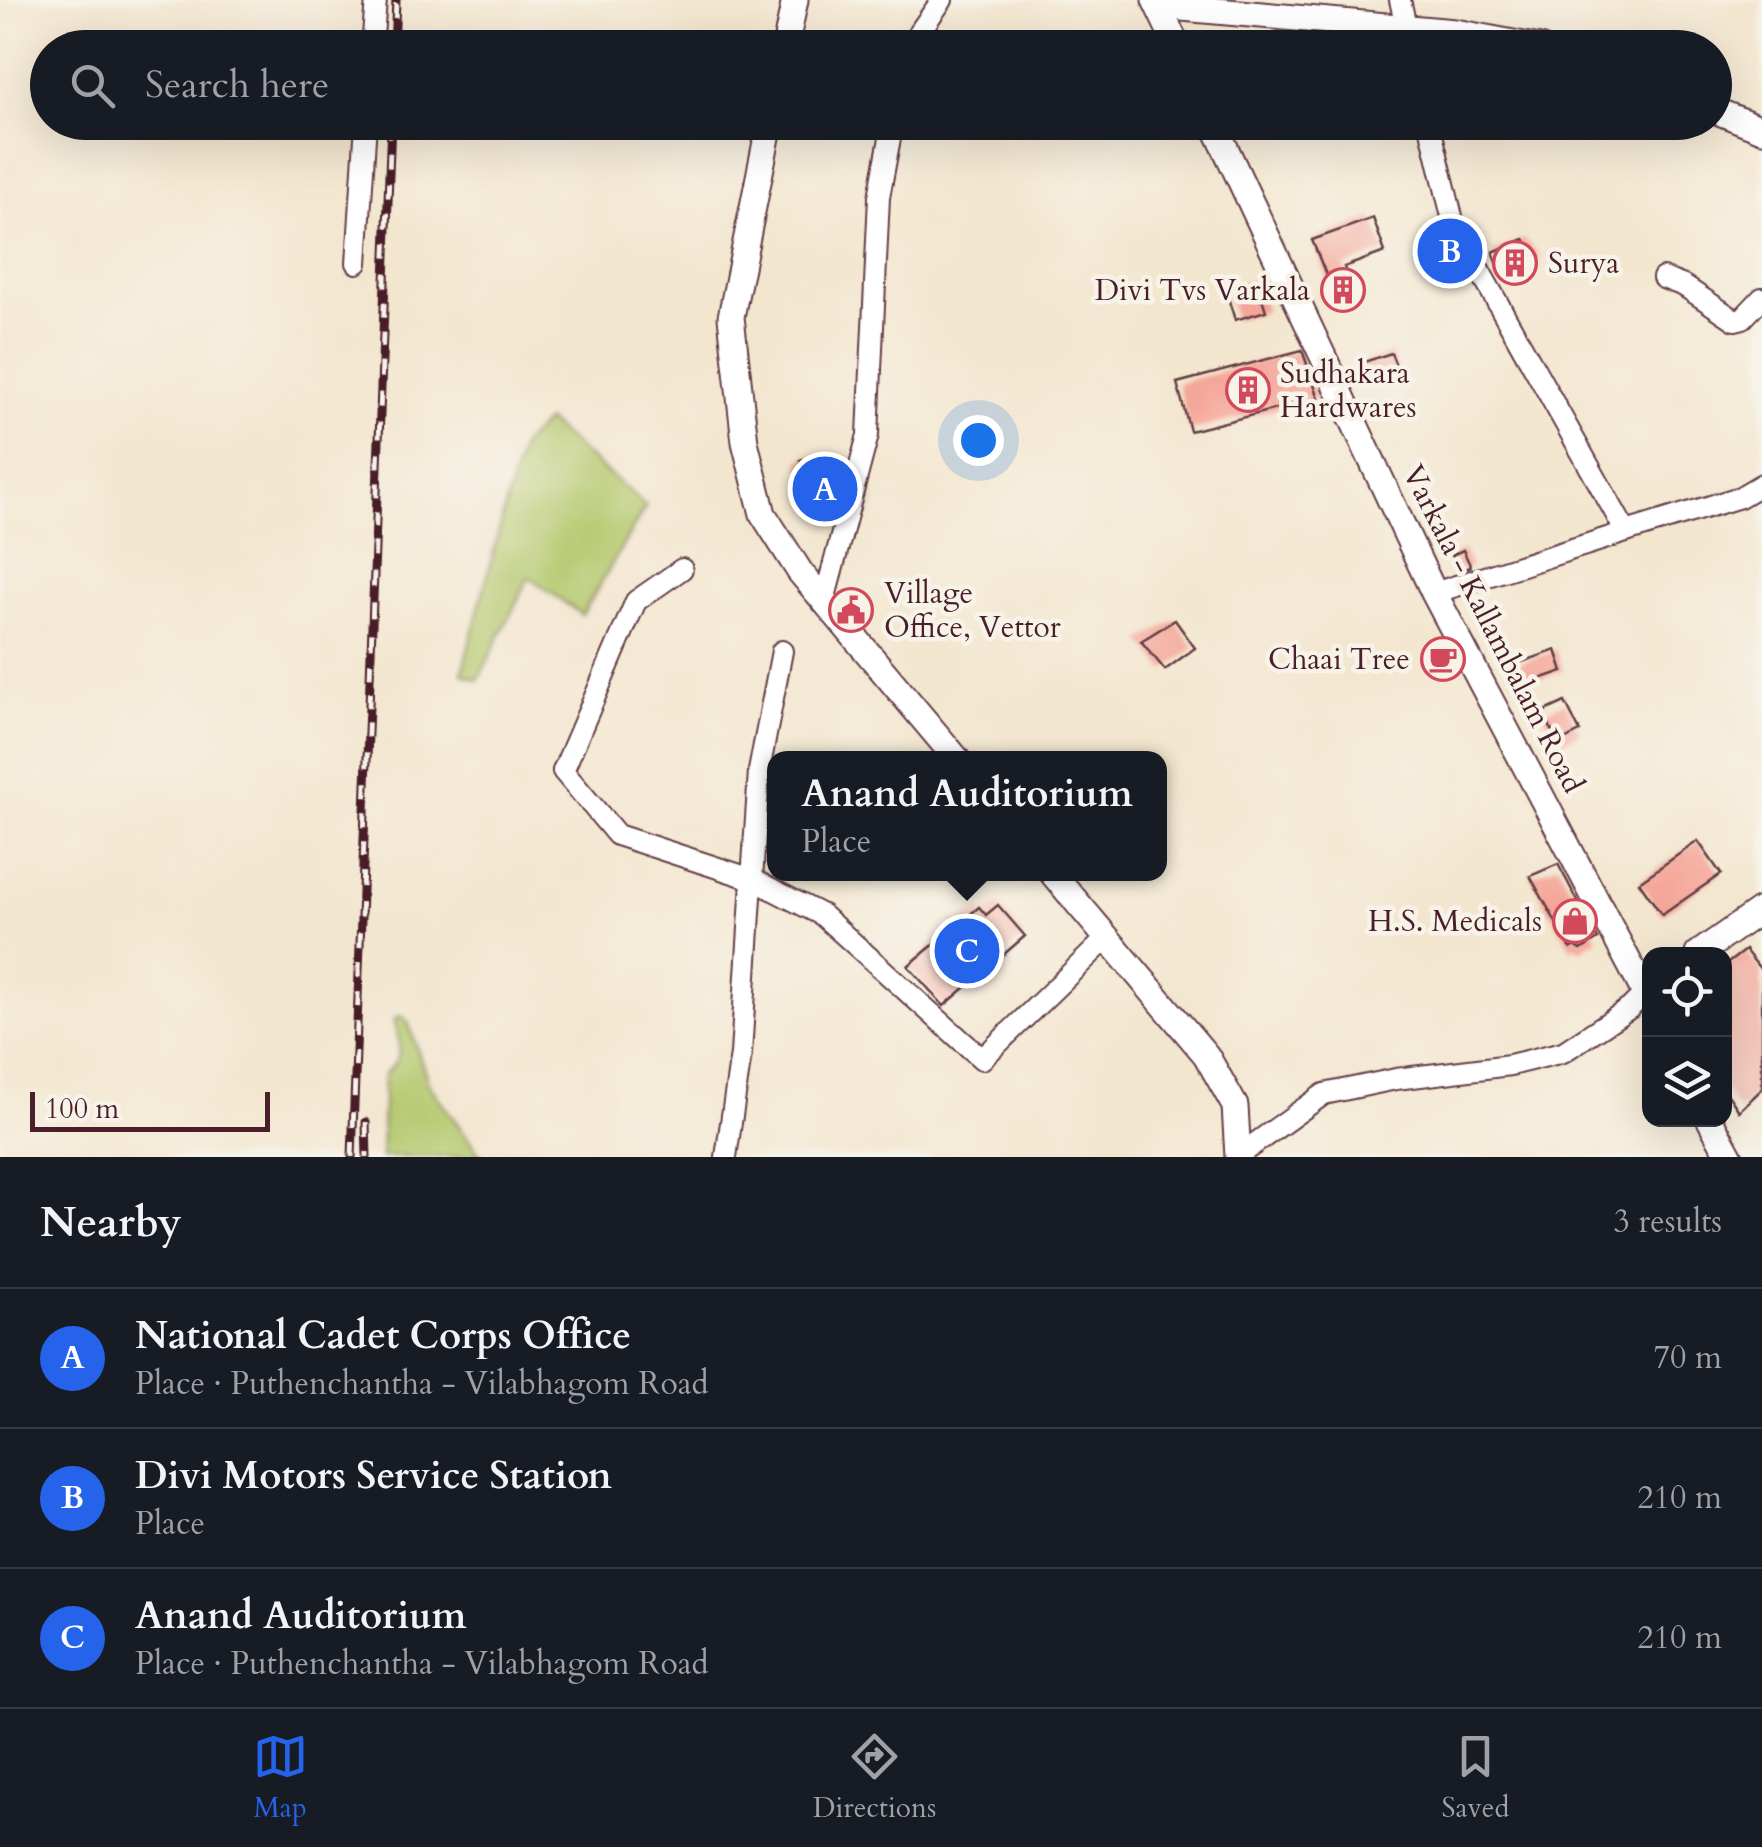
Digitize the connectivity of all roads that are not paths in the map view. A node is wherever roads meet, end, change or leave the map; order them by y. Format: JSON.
{"nodes":[{"id":1,"x":376,"y":0,"type":"edge"},
{"id":2,"x":794,"y":0,"type":"edge"},
{"id":3,"x":942,"y":0,"type":"edge"},
{"id":4,"x":1400,"y":0,"type":"edge"},
{"id":5,"x":1157,"y":3,"type":"edge"},
{"id":6,"x":374,"y":30,"type":"edge"},
{"id":7,"x":788,"y":30,"type":"edge"},
{"id":8,"x":921,"y":30,"type":"edge"},
{"id":9,"x":1170,"y":30,"type":"edge"},
{"id":10,"x":1356,"y":30,"type":"edge"},
{"id":11,"x":1406,"y":30,"type":"edge"},
{"id":12,"x":1732,"y":117,"type":"edge"},
{"id":13,"x":1762,"y":129,"type":"edge"},
{"id":14,"x":365,"y":140,"type":"edge"},
{"id":15,"x":766,"y":140,"type":"edge"},
{"id":16,"x":891,"y":140,"type":"edge"},
{"id":17,"x":1221,"y":140,"type":"edge"},
{"id":18,"x":1433,"y":140,"type":"edge"},
{"id":19,"x":357,"y":263,"type":"dead end"},
{"id":20,"x":1664,"y":278,"type":"dead end"},
{"id":21,"x":1762,"y":298,"type":"edge"},
{"id":22,"x":1762,"y":484,"type":"edge"},
{"id":23,"x":1626,"y":532,"type":"junction"},
{"id":24,"x":682,"y":570,"type":"dead end"},
{"id":25,"x":1434,"y":593,"type":"junction"},
{"id":26,"x":824,"y":600,"type":"junction"},
{"id":27,"x":782,"y":651,"type":"dead end"},
{"id":28,"x":950,"y":751,"type":"edge"},
{"id":29,"x":752,"y":879,"type":"junction"},
{"id":30,"x":1059,"y":881,"type":"edge"},
{"id":31,"x":1762,"y":909,"type":"edge"},
{"id":32,"x":1611,"y":928,"type":"junction"},
{"id":33,"x":1107,"y":938,"type":"junction"},
{"id":34,"x":1708,"y":947,"type":"edge"},
{"id":35,"x":1642,"y":952,"type":"edge"},
{"id":36,"x":1642,"y":984,"type":"edge"},
{"id":37,"x":1642,"y":999,"type":"edge"},
{"id":38,"x":1714,"y":1127,"type":"edge"},
{"id":39,"x":1239,"y":1156,"type":"edge"},
{"id":40,"x":726,"y":1157,"type":"edge"},
{"id":41,"x":1730,"y":1157,"type":"edge"}],
"edges":[{"from":1,"to":6,"type":"street"},
{"from":2,"to":7,"type":"main road"},
{"from":3,"to":8,"type":"street"},
{"from":4,"to":11,"type":"street"},
{"from":5,"to":9,"type":"main road"},
{"from":5,"to":10,"type":"main road"},
{"from":12,"to":13,"type":"main road"},
{"from":14,"to":19,"type":"street"},
{"from":15,"to":26,"type":"main road"},
{"from":16,"to":26,"type":"street"},
{"from":17,"to":25,"type":"main road","name":"Varkala - Kallambalam Road"},
{"from":18,"to":23,"type":"street"},
{"from":20,"to":21,"type":"street"},
{"from":22,"to":23,"type":"street"},
{"from":23,"to":25,"type":"street"},
{"from":24,"to":29,"type":"street"},
{"from":25,"to":32,"type":"main road","name":"Varkala - Kallambalam Road"},
{"from":26,"to":28,"type":"main road"},
{"from":27,"to":29,"type":"street"},
{"from":29,"to":33,"type":"street"},
{"from":29,"to":40,"type":"street"},
{"from":30,"to":33,"type":"main road"},
{"from":31,"to":34,"type":"main road"},
{"from":32,"to":35,"type":"main road"},
{"from":32,"to":36,"type":"main road","name":"Varkala - Kallambalam Road"},
{"from":33,"to":39,"type":"main road"},
{"from":37,"to":39,"type":"street"},
{"from":38,"to":41,"type":"main road"}]}
